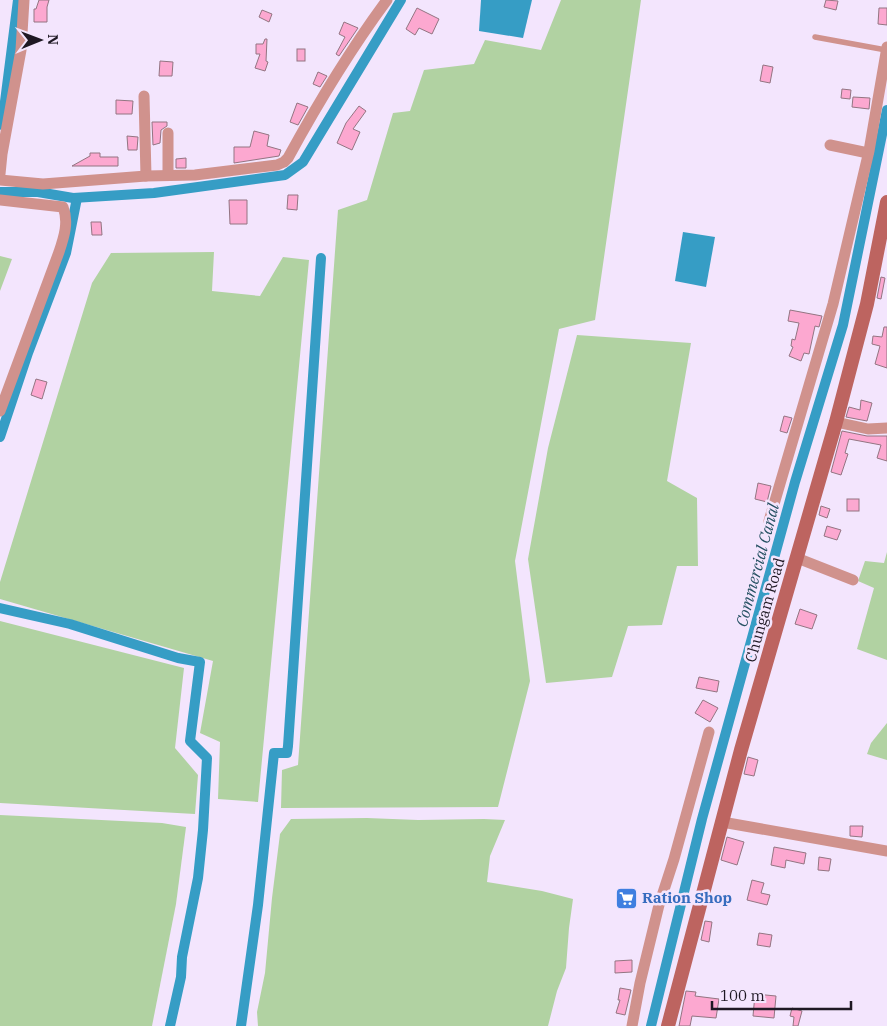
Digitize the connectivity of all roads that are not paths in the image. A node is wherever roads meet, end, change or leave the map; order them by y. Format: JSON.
{"nodes":[{"id":1,"x":24,"y":0,"type":"edge"},
{"id":2,"x":387,"y":0,"type":"edge"},
{"id":3,"x":815,"y":37,"type":"dead end"},
{"id":4,"x":887,"y":47,"type":"edge"},
{"id":5,"x":886,"y":50,"type":"edge"},
{"id":6,"x":144,"y":96,"type":"dead end"},
{"id":7,"x":168,"y":133,"type":"dead end"},
{"id":8,"x":830,"y":146,"type":"dead end"},
{"id":9,"x":868,"y":154,"type":"junction"},
{"id":10,"x":0,"y":174,"type":"edge"},
{"id":11,"x":168,"y":175,"type":"junction"},
{"id":12,"x":146,"y":176,"type":"junction"},
{"id":13,"x":0,"y":180,"type":"edge"},
{"id":14,"x":0,"y":200,"type":"edge"},
{"id":15,"x":887,"y":202,"type":"edge"},
{"id":16,"x":0,"y":412,"type":"edge"},
{"id":17,"x":836,"y":422,"type":"junction"},
{"id":18,"x":887,"y":428,"type":"edge"},
{"id":19,"x":769,"y":522,"type":"dead end"},
{"id":20,"x":797,"y":558,"type":"junction"},
{"id":21,"x":853,"y":580,"type":"dead end"},
{"id":22,"x":709,"y":732,"type":"dead end"},
{"id":23,"x":722,"y":822,"type":"junction"},
{"id":24,"x":887,"y":851,"type":"edge"},
{"id":25,"x":632,"y":1026,"type":"edge"},
{"id":26,"x":668,"y":1026,"type":"edge"}],
"edges":[{"from":1,"to":10,"type":"street"},
{"from":2,"to":11,"type":"street"},
{"from":3,"to":5,"type":"lane"},
{"from":4,"to":5,"type":"street"},
{"from":5,"to":9,"type":"street"},
{"from":6,"to":12,"type":"street"},
{"from":7,"to":11,"type":"street"},
{"from":8,"to":9,"type":"street"},
{"from":9,"to":19,"type":"street"},
{"from":11,"to":12,"type":"street"},
{"from":12,"to":13,"type":"street"},
{"from":14,"to":16,"type":"street"},
{"from":15,"to":17,"type":"main road","name":"Chungam Road"},
{"from":17,"to":18,"type":"street"},
{"from":17,"to":20,"type":"main road","name":"Chungam Road"},
{"from":20,"to":21,"type":"street"},
{"from":20,"to":23,"type":"main road","name":"Chungam Road"},
{"from":22,"to":25,"type":"street"},
{"from":23,"to":24,"type":"street"},
{"from":23,"to":26,"type":"main road","name":"Chungam Road"}]}
